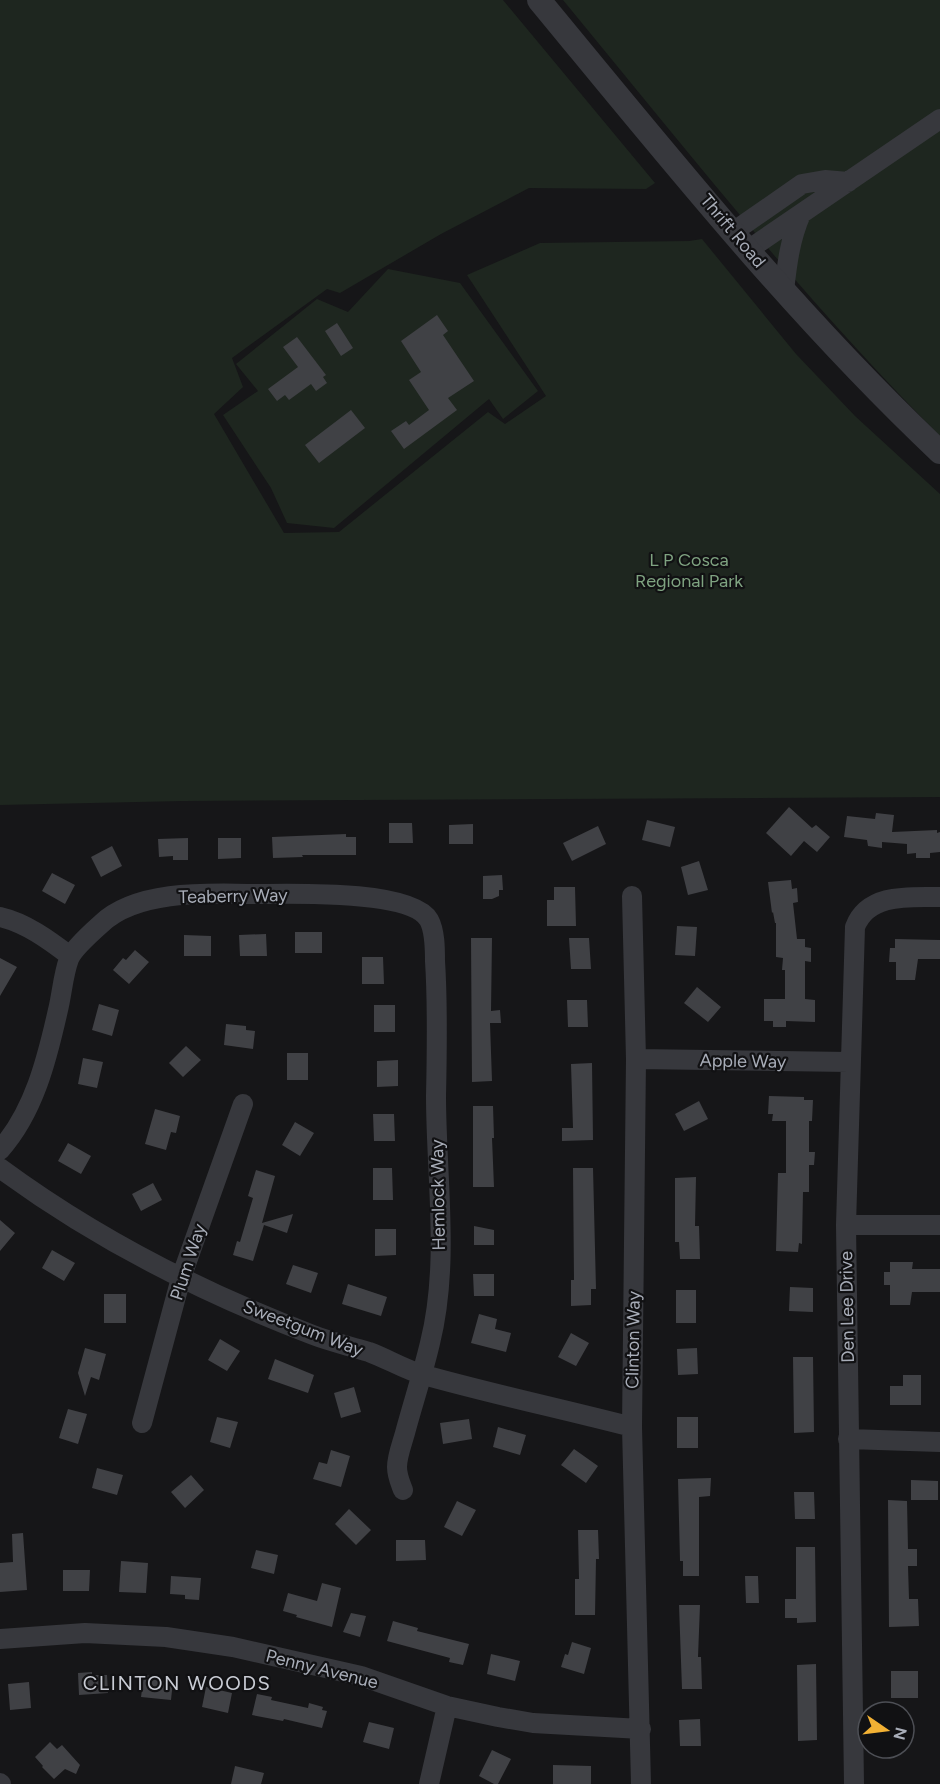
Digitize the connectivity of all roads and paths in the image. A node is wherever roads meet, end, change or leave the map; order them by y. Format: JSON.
{"nodes":[{"id":1,"x":538,"y":0,"type":"edge"},
{"id":2,"x":940,"y":119,"type":"edge"},
{"id":3,"x":848,"y":182,"type":"junction"},
{"id":4,"x":801,"y":214,"type":"junction"},
{"id":5,"x":741,"y":241,"type":"junction"},
{"id":6,"x":784,"y":291,"type":"junction"},
{"id":7,"x":940,"y":452,"type":"edge"},
{"id":8,"x":632,"y":896,"type":"dead end"},
{"id":9,"x":940,"y":897,"type":"edge"},
{"id":10,"x":408,"y":906,"type":"joint"},
{"id":11,"x":0,"y":917,"type":"edge"},
{"id":12,"x":70,"y":956,"type":"junction"},
{"id":13,"x":636,"y":1059,"type":"junction"},
{"id":14,"x":849,"y":1062,"type":"junction"},
{"id":15,"x":243,"y":1104,"type":"dead end"},
{"id":16,"x":0,"y":1150,"type":"edge"},
{"id":17,"x":0,"y":1168,"type":"edge"},
{"id":18,"x":846,"y":1225,"type":"junction"},
{"id":19,"x":940,"y":1226,"type":"edge"},
{"id":20,"x":181,"y":1278,"type":"junction"},
{"id":21,"x":421,"y":1374,"type":"junction"},
{"id":22,"x":142,"y":1423,"type":"dead end"},
{"id":23,"x":632,"y":1426,"type":"junction"},
{"id":24,"x":848,"y":1439,"type":"junction"},
{"id":25,"x":940,"y":1442,"type":"edge"},
{"id":26,"x":404,"y":1490,"type":"dead end"},
{"id":27,"x":0,"y":1639,"type":"edge"},
{"id":28,"x":447,"y":1706,"type":"junction"},
{"id":29,"x":640,"y":1729,"type":"junction"},
{"id":30,"x":429,"y":1784,"type":"edge"},
{"id":31,"x":641,"y":1784,"type":"edge"},
{"id":32,"x":854,"y":1784,"type":"edge"}],
"edges":[{"from":1,"to":5,"type":"street","name":"Thrift Road"},
{"from":2,"to":3,"type":"street"},
{"from":3,"to":4,"type":"street"},
{"from":3,"to":5,"type":"street"},
{"from":4,"to":5,"type":"street"},
{"from":4,"to":6,"type":"street"},
{"from":5,"to":6,"type":"street","name":"Thrift Road"},
{"from":6,"to":7,"type":"street","name":"Thrift Road"},
{"from":8,"to":13,"type":"street","name":"Clinton Way"},
{"from":9,"to":14,"type":"street","name":"Den Lee Drive"},
{"from":10,"to":12,"type":"street","name":"Teaberry Way"},
{"from":10,"to":21,"type":"street","name":"Hemlock Way"},
{"from":11,"to":12,"type":"street"},
{"from":12,"to":16,"type":"street"},
{"from":13,"to":14,"type":"street","name":"Apple Way"},
{"from":13,"to":23,"type":"street","name":"Clinton Way"},
{"from":14,"to":18,"type":"street","name":"Den Lee Drive"},
{"from":15,"to":20,"type":"street","name":"Plum Way"},
{"from":17,"to":20,"type":"street","name":"Sweetgum Way"},
{"from":18,"to":19,"type":"street"},
{"from":18,"to":24,"type":"street","name":"Den Lee Drive"},
{"from":20,"to":21,"type":"street","name":"Sweetgum Way"},
{"from":20,"to":22,"type":"street","name":"Plum Way"},
{"from":21,"to":23,"type":"street","name":"Sweetgum Way"},
{"from":21,"to":26,"type":"street","name":"Hemlock Way"},
{"from":23,"to":29,"type":"street","name":"Clinton Way"},
{"from":24,"to":25,"type":"street"},
{"from":24,"to":32,"type":"street","name":"Den Lee Drive"},
{"from":27,"to":28,"type":"street","name":"Penny Avenue"},
{"from":28,"to":29,"type":"street","name":"Penny Avenue"},
{"from":28,"to":30,"type":"street"},
{"from":29,"to":31,"type":"street","name":"Clinton Way"}]}
